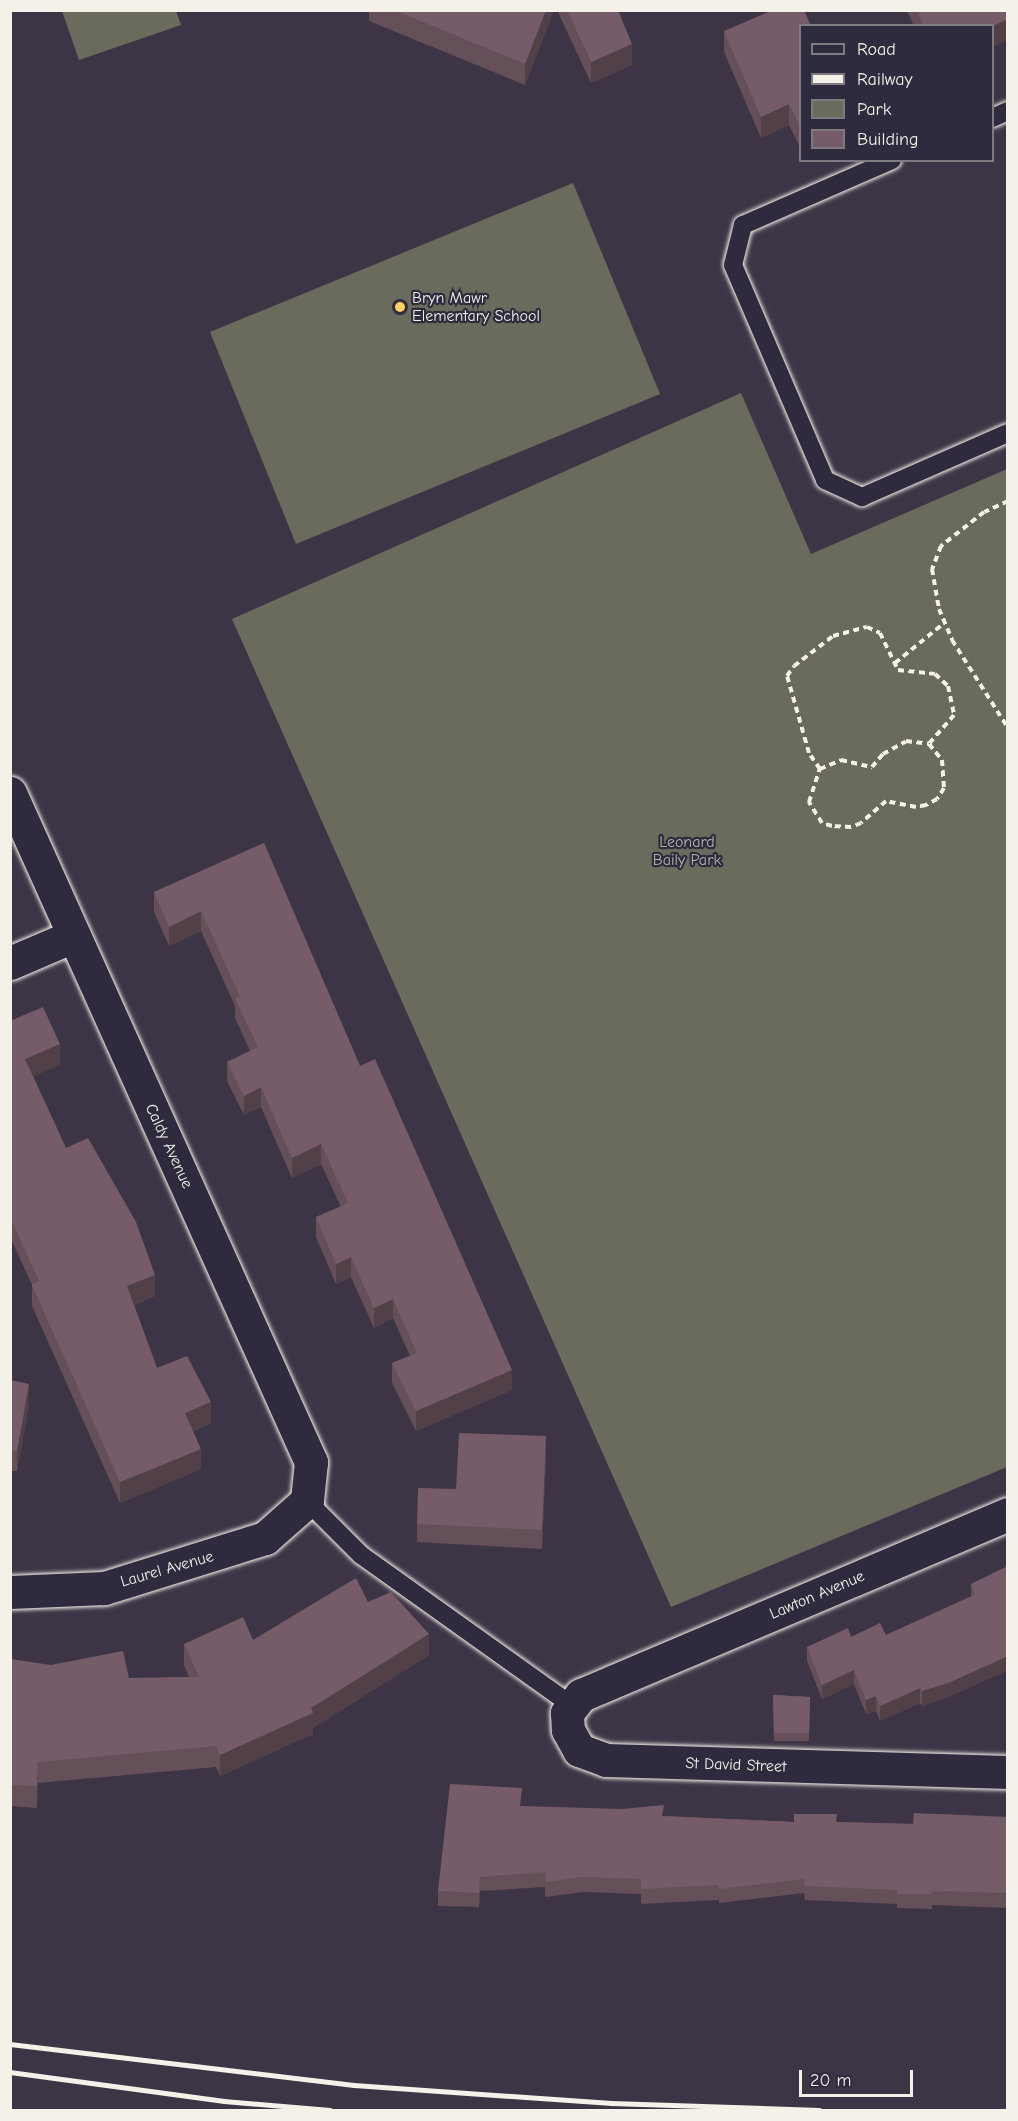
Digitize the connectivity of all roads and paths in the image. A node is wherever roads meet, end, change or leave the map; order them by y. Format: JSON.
{"nodes":[{"id":1,"x":1008,"y":111,"type":"edge"},
{"id":2,"x":994,"y":118,"type":"edge"},
{"id":3,"x":887,"y":162,"type":"edge"},
{"id":4,"x":1008,"y":434,"type":"edge"},
{"id":5,"x":1008,"y":501,"type":"edge"},
{"id":6,"x":944,"y":623,"type":"junction"},
{"id":7,"x":895,"y":663,"type":"junction"},
{"id":8,"x":1008,"y":728,"type":"edge"},
{"id":9,"x":929,"y":744,"type":"junction"},
{"id":10,"x":820,"y":769,"type":"junction"},
{"id":11,"x":10,"y":793,"type":"edge"},
{"id":12,"x":73,"y":936,"type":"junction"},
{"id":13,"x":10,"y":963,"type":"edge"},
{"id":14,"x":307,"y":1501,"type":"junction"},
{"id":15,"x":1008,"y":1514,"type":"edge"},
{"id":16,"x":10,"y":1592,"type":"edge"},
{"id":17,"x":573,"y":1706,"type":"junction"},
{"id":18,"x":1008,"y":1772,"type":"edge"}],
"edges":[{"from":1,"to":2,"type":"lane"},
{"from":3,"to":4,"type":"lane"},
{"from":5,"to":6,"type":"path"},
{"from":6,"to":7,"type":"path"},
{"from":6,"to":8,"type":"path"},
{"from":7,"to":9,"type":"path"},
{"from":7,"to":10,"type":"path"},
{"from":9,"to":10,"type":"path"},
{"from":9,"to":10,"type":"path"},
{"from":11,"to":12,"type":"street","name":"Caldy Avenue"},
{"from":12,"to":13,"type":"street"},
{"from":12,"to":14,"type":"street","name":"Caldy Avenue"},
{"from":14,"to":16,"type":"street","name":"Laurel Avenue"},
{"from":14,"to":17,"type":"lane"},
{"from":15,"to":17,"type":"street","name":"Lawton Avenue"},
{"from":17,"to":18,"type":"street","name":"St David Street"}]}
